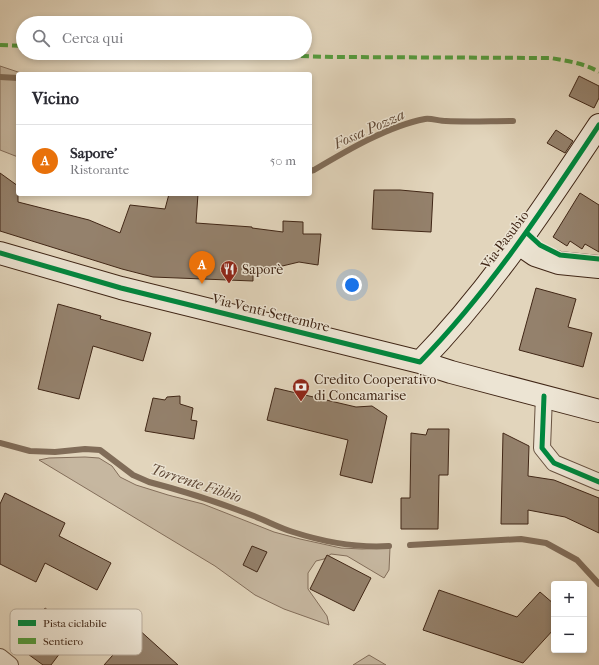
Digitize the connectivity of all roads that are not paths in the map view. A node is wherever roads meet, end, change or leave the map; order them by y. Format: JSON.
{"nodes":[{"id":1,"x":599,"y":125,"type":"edge"},
{"id":2,"x":519,"y":244,"type":"junction"},
{"id":3,"x":0,"y":254,"type":"edge"},
{"id":4,"x":599,"y":267,"type":"edge"},
{"id":5,"x":420,"y":362,"type":"junction"},
{"id":6,"x":544,"y":396,"type":"junction"},
{"id":7,"x":599,"y":411,"type":"edge"},
{"id":8,"x":599,"y":482,"type":"edge"}],
"edges":[{"from":1,"to":2,"type":"main road","name":"Via Pasubio"},
{"from":2,"to":4,"type":"main road"},
{"from":2,"to":5,"type":"main road","name":"Via Pasubio"},
{"from":3,"to":5,"type":"main road","name":"Via Venti Settembre"},
{"from":5,"to":6,"type":"main road","name":"Via Venti Settembre"},
{"from":6,"to":7,"type":"main road","name":"Via Venti Settembre"},
{"from":6,"to":8,"type":"street"}]}
